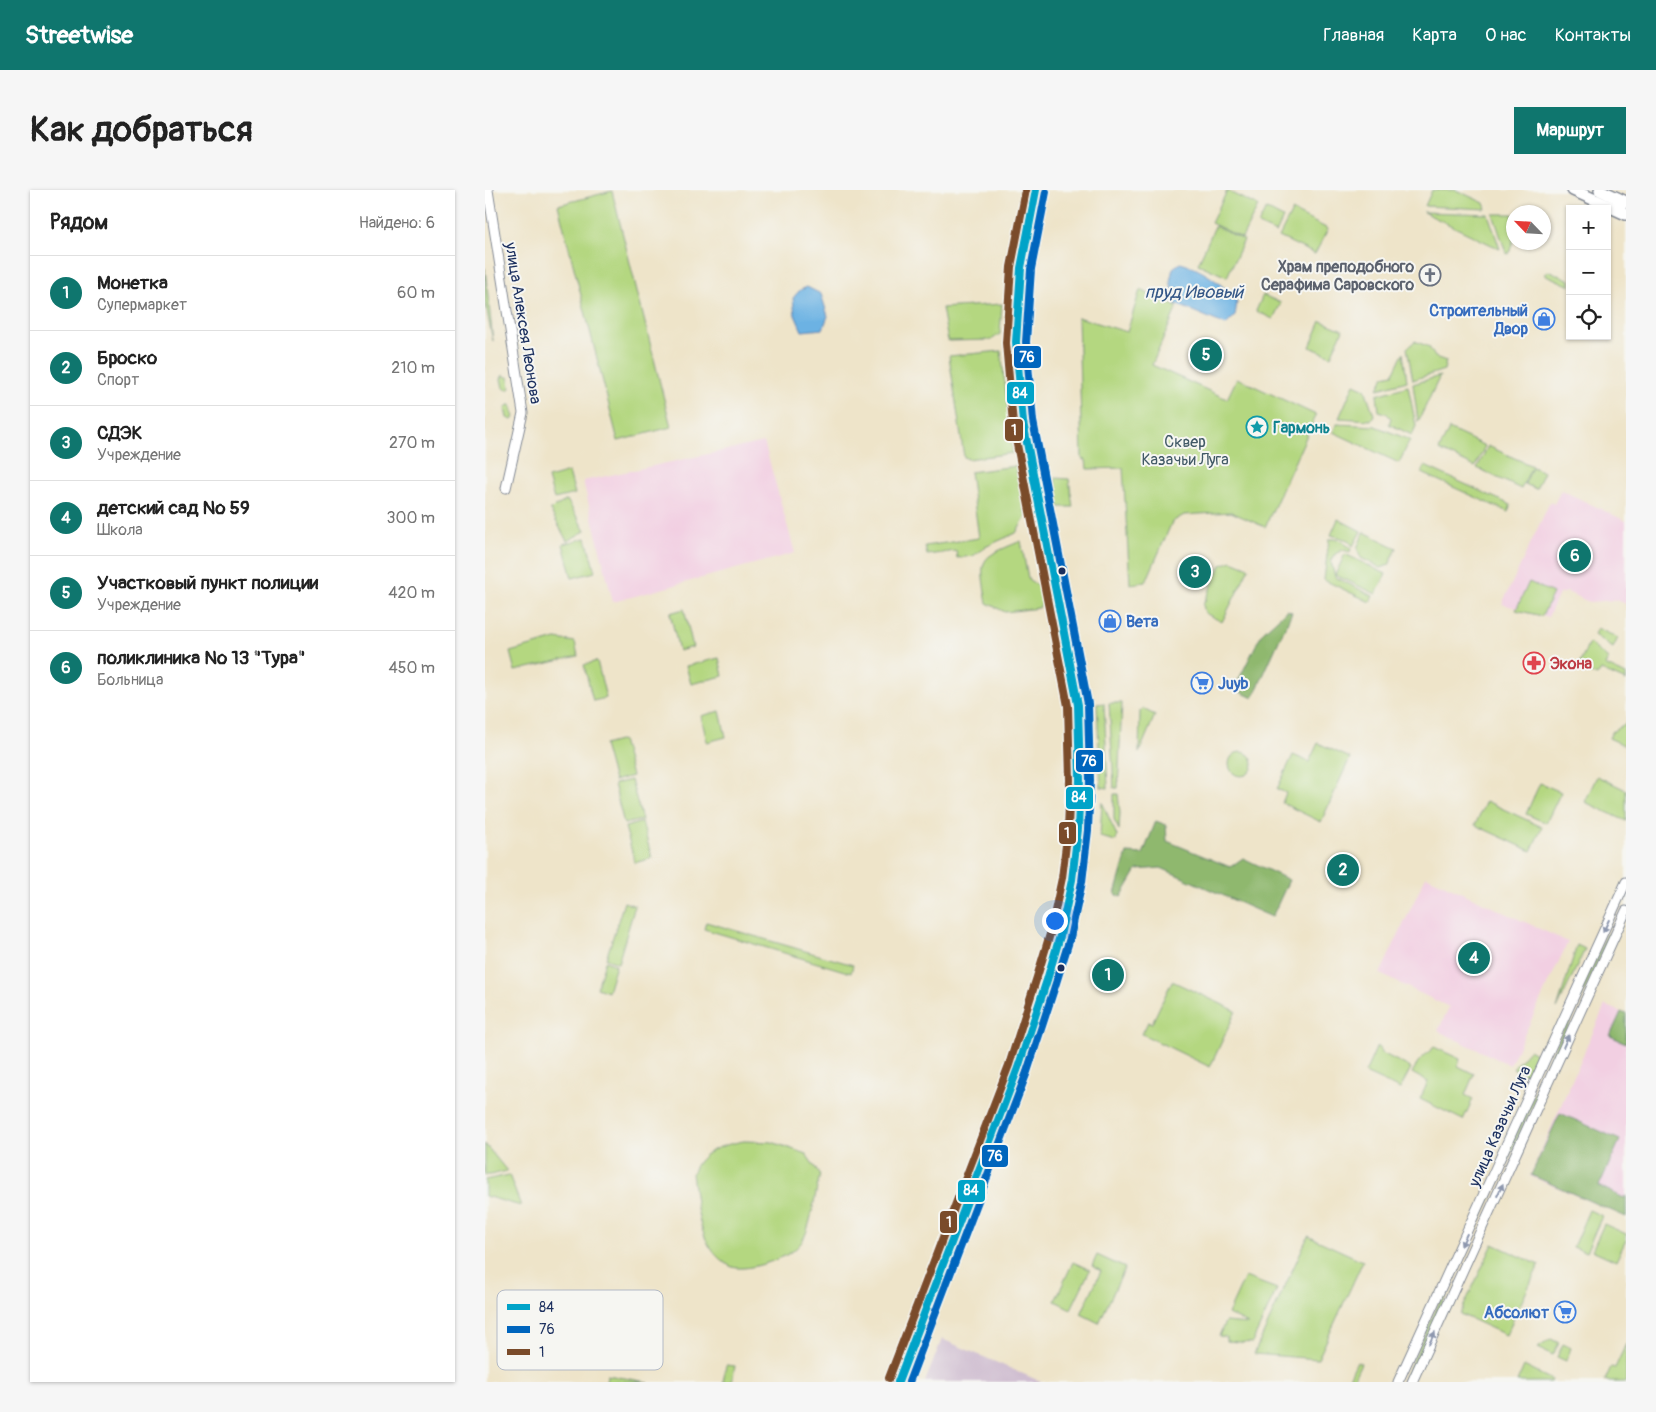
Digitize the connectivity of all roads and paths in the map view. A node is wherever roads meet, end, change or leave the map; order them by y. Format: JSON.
{"nodes":[{"id":1,"x":487,"y":190,"type":"edge"},
{"id":2,"x":1036,"y":190,"type":"edge"},
{"id":3,"x":1573,"y":190,"type":"edge"},
{"id":4,"x":1600,"y":190,"type":"edge"},
{"id":5,"x":1626,"y":202,"type":"edge"},
{"id":6,"x":1626,"y":214,"type":"edge"},
{"id":7,"x":506,"y":488,"type":"dead end"},
{"id":8,"x":1626,"y":882,"type":"edge"},
{"id":9,"x":1626,"y":911,"type":"edge"},
{"id":10,"x":898,"y":1382,"type":"edge"},
{"id":11,"x":1398,"y":1382,"type":"edge"},
{"id":12,"x":1412,"y":1382,"type":"edge"}],
"edges":[{"from":1,"to":7,"type":"street","name":"улица Алексея Леонова"},
{"from":2,"to":10,"type":"main road"},
{"from":3,"to":6,"type":"main road"},
{"from":4,"to":5,"type":"main road"},
{"from":8,"to":11,"type":"street","name":"улица Казачьи Луга","one_way":true},
{"from":12,"to":9,"type":"street","name":"улица Казачьи Луга","one_way":true}]}
